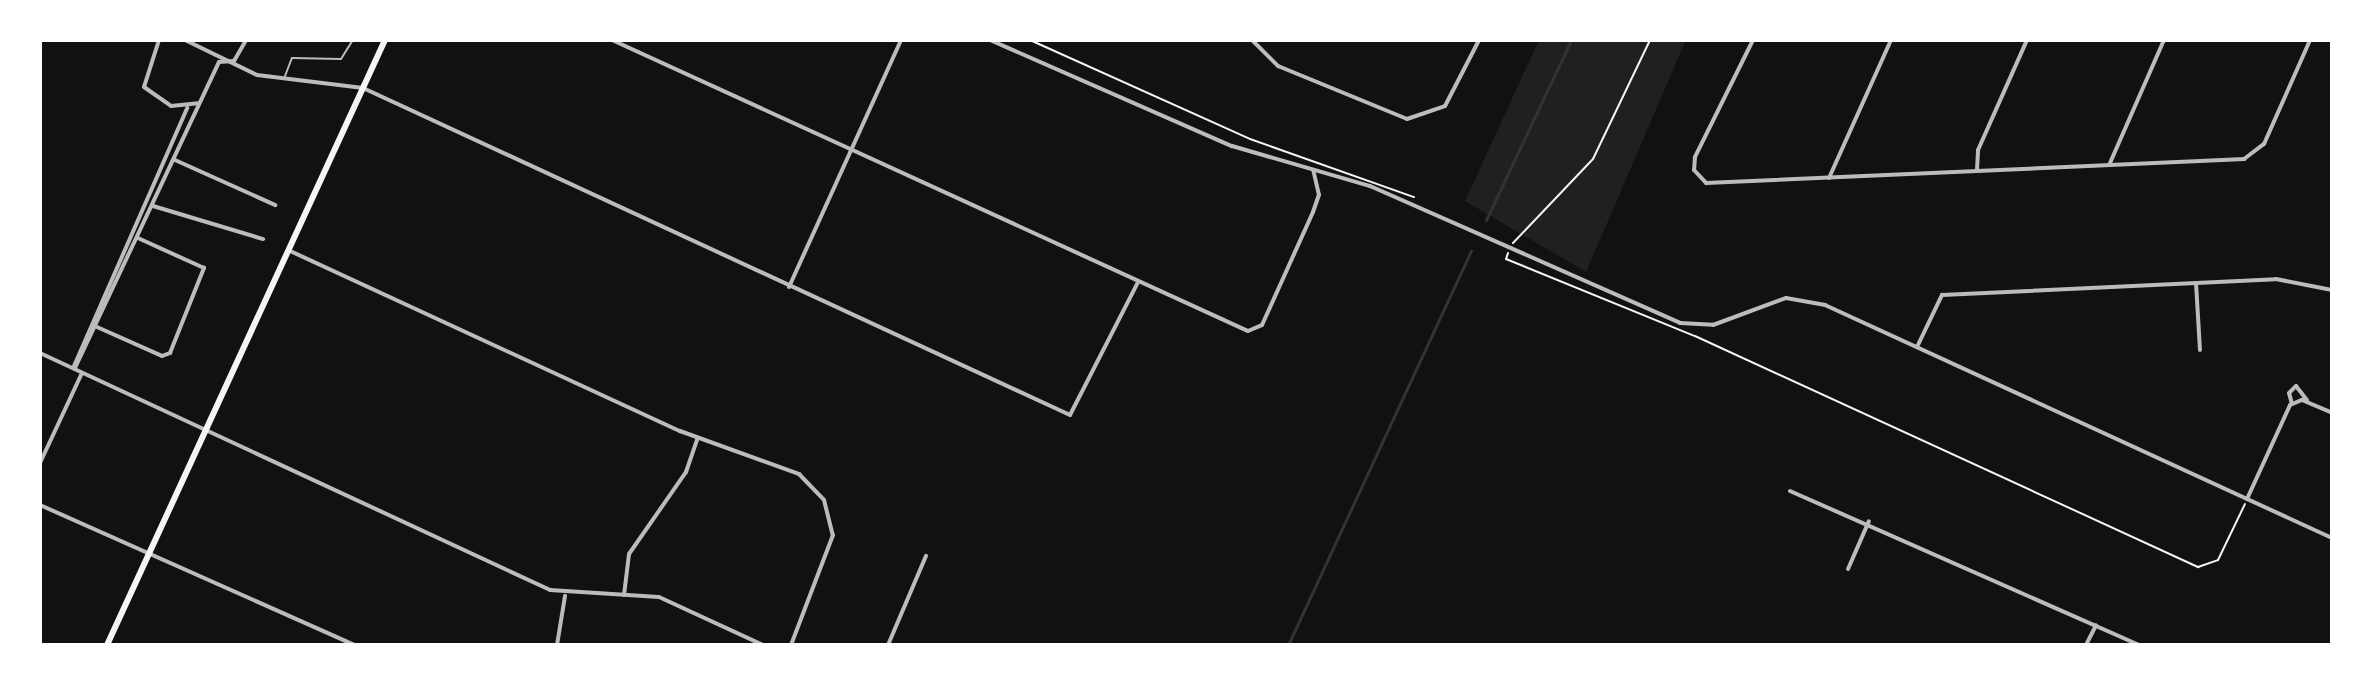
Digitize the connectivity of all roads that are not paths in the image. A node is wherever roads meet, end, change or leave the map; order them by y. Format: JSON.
{"nodes":[{"id":1,"x":159,"y":40,"type":"edge"},
{"id":2,"x":185,"y":40,"type":"edge"},
{"id":3,"x":246,"y":40,"type":"edge"},
{"id":4,"x":353,"y":40,"type":"edge"},
{"id":5,"x":385,"y":40,"type":"edge"},
{"id":6,"x":612,"y":40,"type":"edge"},
{"id":7,"x":901,"y":40,"type":"edge"},
{"id":8,"x":1252,"y":40,"type":"edge"},
{"id":9,"x":1479,"y":40,"type":"edge"},
{"id":10,"x":1753,"y":40,"type":"edge"},
{"id":11,"x":1891,"y":40,"type":"edge"},
{"id":12,"x":2027,"y":40,"type":"edge"},
{"id":13,"x":2164,"y":40,"type":"edge"},
{"id":14,"x":2310,"y":40,"type":"edge"},
{"id":15,"x":994,"y":41,"type":"edge"},
{"id":16,"x":219,"y":62,"type":"junction"},
{"id":17,"x":285,"y":76,"type":"junction"},
{"id":18,"x":363,"y":88,"type":"junction"},
{"id":19,"x":201,"y":102,"type":"junction"},
{"id":20,"x":187,"y":108,"type":"junction"},
{"id":21,"x":851,"y":150,"type":"junction"},
{"id":22,"x":175,"y":160,"type":"junction"},
{"id":23,"x":2110,"y":163,"type":"junction"},
{"id":24,"x":1313,"y":170,"type":"junction"},
{"id":25,"x":1977,"y":170,"type":"junction"},
{"id":26,"x":1829,"y":178,"type":"junction"},
{"id":27,"x":275,"y":205,"type":"dead end"},
{"id":28,"x":153,"y":206,"type":"junction"},
{"id":29,"x":138,"y":238,"type":"junction"},
{"id":30,"x":263,"y":239,"type":"dead end"},
{"id":31,"x":288,"y":250,"type":"junction"},
{"id":32,"x":1138,"y":282,"type":"junction"},
{"id":33,"x":2196,"y":283,"type":"junction"},
{"id":34,"x":789,"y":287,"type":"junction"},
{"id":35,"x":2332,"y":290,"type":"edge"},
{"id":36,"x":97,"y":327,"type":"junction"},
{"id":37,"x":1917,"y":347,"type":"junction"},
{"id":38,"x":2200,"y":350,"type":"dead end"},
{"id":39,"x":40,"y":353,"type":"edge"},
{"id":40,"x":74,"y":369,"type":"junction"},
{"id":41,"x":82,"y":373,"type":"junction"},
{"id":42,"x":2307,"y":402,"type":"junction"},
{"id":43,"x":2292,"y":404,"type":"junction"},
{"id":44,"x":2332,"y":413,"type":"edge"},
{"id":45,"x":205,"y":431,"type":"junction"},
{"id":46,"x":698,"y":438,"type":"junction"},
{"id":47,"x":40,"y":463,"type":"edge"},
{"id":48,"x":1790,"y":491,"type":"dead end"},
{"id":49,"x":2247,"y":499,"type":"junction"},
{"id":50,"x":40,"y":505,"type":"edge"},
{"id":51,"x":1869,"y":521,"type":"junction"},
{"id":52,"x":2332,"y":538,"type":"edge"},
{"id":53,"x":149,"y":554,"type":"junction"},
{"id":54,"x":926,"y":556,"type":"dead end"},
{"id":55,"x":1848,"y":569,"type":"dead end"},
{"id":56,"x":565,"y":595,"type":"junction"},
{"id":57,"x":624,"y":595,"type":"junction"},
{"id":58,"x":2096,"y":625,"type":"junction"},
{"id":59,"x":107,"y":645,"type":"edge"},
{"id":60,"x":354,"y":645,"type":"edge"},
{"id":61,"x":557,"y":645,"type":"edge"},
{"id":62,"x":763,"y":645,"type":"edge"},
{"id":63,"x":791,"y":645,"type":"edge"},
{"id":64,"x":888,"y":645,"type":"edge"},
{"id":65,"x":2086,"y":645,"type":"edge"},
{"id":66,"x":2139,"y":645,"type":"edge"}],
"edges":[{"from":1,"to":20,"type":"street"},
{"from":2,"to":16,"type":"street"},
{"from":3,"to":16,"type":"street"},
{"from":4,"to":17,"type":"lane"},
{"from":5,"to":18,"type":"main road"},
{"from":6,"to":21,"type":"street"},
{"from":7,"to":21,"type":"street"},
{"from":8,"to":9,"type":"street"},
{"from":10,"to":26,"type":"street"},
{"from":11,"to":26,"type":"street"},
{"from":12,"to":25,"type":"street"},
{"from":13,"to":23,"type":"street"},
{"from":14,"to":23,"type":"street"},
{"from":15,"to":24,"type":"street"},
{"from":16,"to":17,"type":"street"},
{"from":16,"to":19,"type":"street"},
{"from":17,"to":18,"type":"street"},
{"from":18,"to":31,"type":"main road"},
{"from":18,"to":34,"type":"street"},
{"from":19,"to":20,"type":"street"},
{"from":19,"to":22,"type":"street"},
{"from":20,"to":40,"type":"street"},
{"from":21,"to":32,"type":"street"},
{"from":21,"to":34,"type":"street"},
{"from":22,"to":27,"type":"street"},
{"from":22,"to":28,"type":"street"},
{"from":23,"to":25,"type":"street"},
{"from":24,"to":32,"type":"street"},
{"from":24,"to":37,"type":"street"},
{"from":25,"to":26,"type":"street"},
{"from":28,"to":29,"type":"street"},
{"from":28,"to":30,"type":"street"},
{"from":29,"to":36,"type":"street"},
{"from":29,"to":36,"type":"street"},
{"from":31,"to":45,"type":"main road"},
{"from":31,"to":46,"type":"street"},
{"from":32,"to":34,"type":"street"},
{"from":33,"to":35,"type":"street"},
{"from":33,"to":37,"type":"street"},
{"from":33,"to":38,"type":"street"},
{"from":36,"to":40,"type":"street"},
{"from":37,"to":49,"type":"street"},
{"from":39,"to":40,"type":"street"},
{"from":40,"to":41,"type":"street"},
{"from":41,"to":45,"type":"street"},
{"from":41,"to":47,"type":"street"},
{"from":42,"to":43,"type":"street"},
{"from":42,"to":43,"type":"street"},
{"from":42,"to":44,"type":"street"},
{"from":43,"to":49,"type":"street"},
{"from":45,"to":53,"type":"main road"},
{"from":45,"to":56,"type":"street"},
{"from":46,"to":57,"type":"street"},
{"from":46,"to":63,"type":"street"},
{"from":48,"to":51,"type":"street"},
{"from":49,"to":52,"type":"street"},
{"from":50,"to":53,"type":"street"},
{"from":51,"to":55,"type":"street"},
{"from":51,"to":58,"type":"street"},
{"from":53,"to":59,"type":"main road"},
{"from":53,"to":60,"type":"street"},
{"from":54,"to":64,"type":"street"},
{"from":56,"to":57,"type":"street"},
{"from":56,"to":61,"type":"street"},
{"from":57,"to":62,"type":"street"},
{"from":58,"to":65,"type":"street"},
{"from":58,"to":66,"type":"street"}]}
